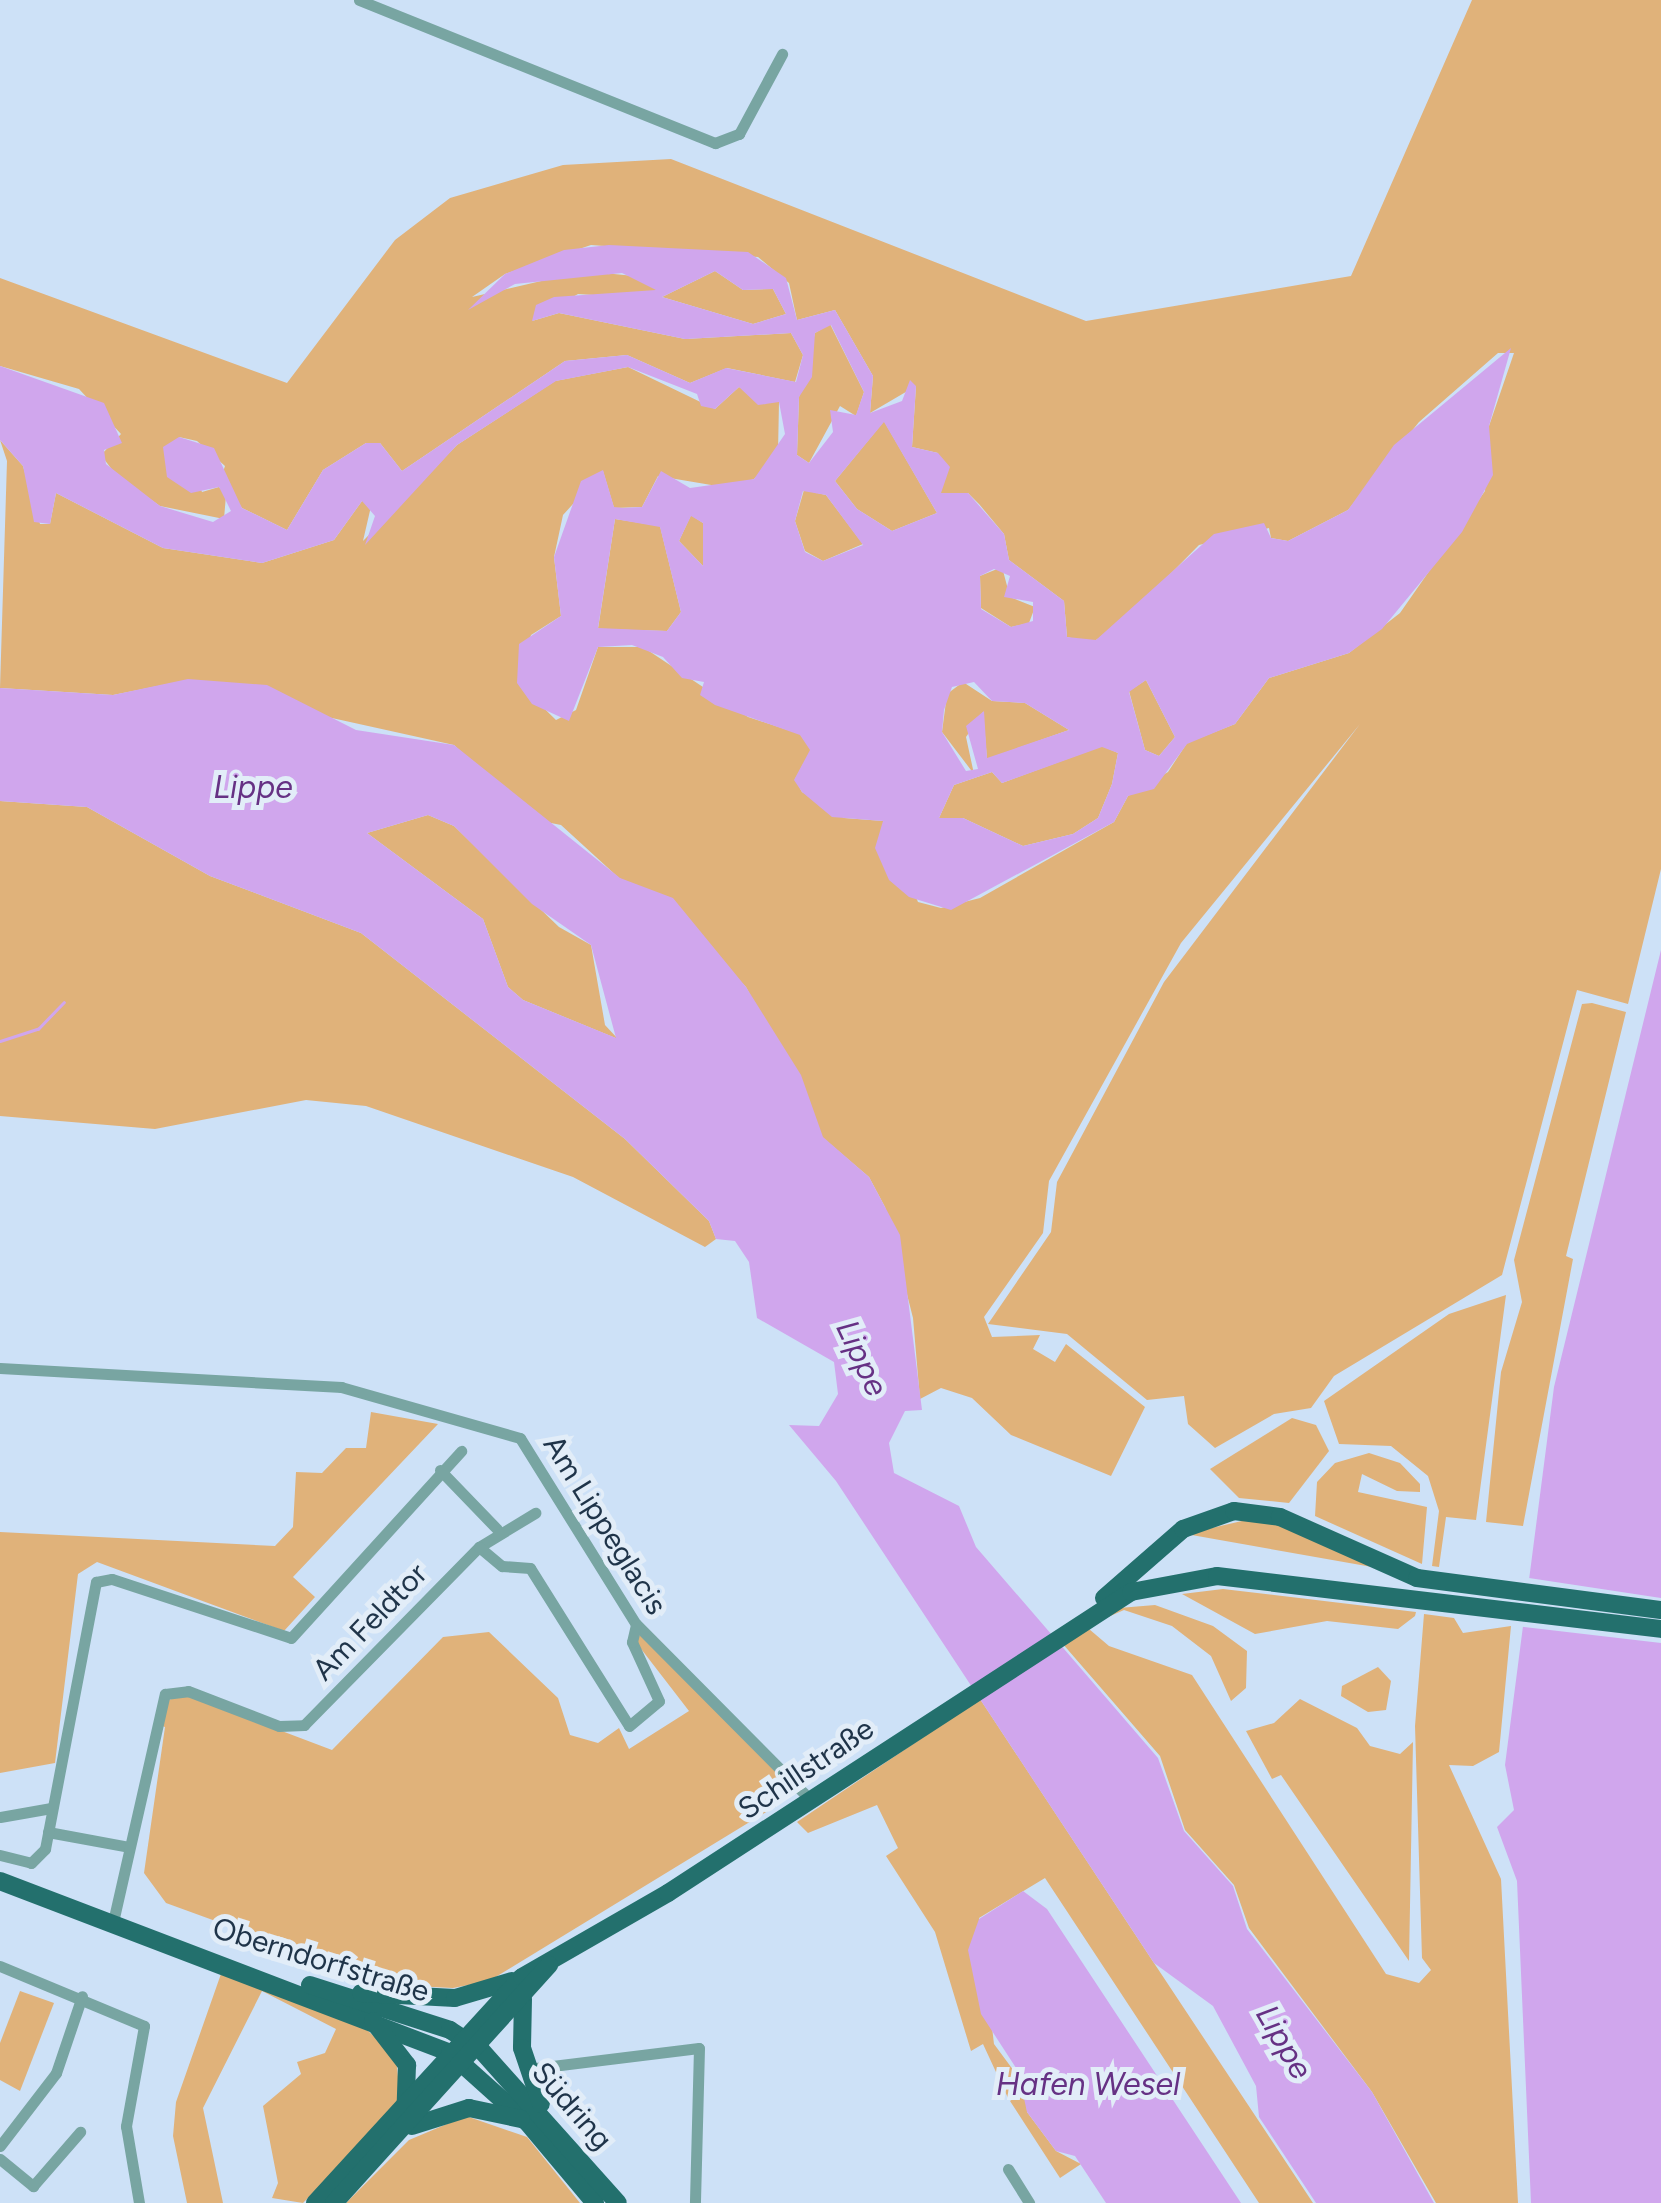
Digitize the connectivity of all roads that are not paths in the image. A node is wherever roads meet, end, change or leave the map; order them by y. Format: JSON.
{"nodes":[{"id":1,"x":359,"y":0,"type":"edge"},
{"id":2,"x":782,"y":54,"type":"dead end"},
{"id":3,"x":0,"y":1368,"type":"edge"},
{"id":4,"x":461,"y":1451,"type":"dead end"},
{"id":5,"x":440,"y":1470,"type":"junction"},
{"id":6,"x":535,"y":1513,"type":"dead end"},
{"id":7,"x":497,"y":1529,"type":"junction"},
{"id":8,"x":478,"y":1547,"type":"junction"},
{"id":9,"x":1416,"y":1587,"type":"junction"},
{"id":10,"x":1661,"y":1610,"type":"edge"},
{"id":11,"x":1082,"y":1618,"type":"junction"},
{"id":12,"x":636,"y":1624,"type":"junction"},
{"id":13,"x":1661,"y":1629,"type":"edge"},
{"id":14,"x":810,"y":1799,"type":"junction"},
{"id":15,"x":51,"y":1808,"type":"junction"},
{"id":16,"x":0,"y":1817,"type":"edge"},
{"id":17,"x":48,"y":1832,"type":"junction"},
{"id":18,"x":129,"y":1847,"type":"junction"},
{"id":19,"x":0,"y":1855,"type":"edge"},
{"id":20,"x":0,"y":1881,"type":"edge"},
{"id":21,"x":112,"y":1922,"type":"junction"},
{"id":22,"x":160,"y":1938,"type":"junction"},
{"id":23,"x":555,"y":1956,"type":"junction"},
{"id":24,"x":0,"y":1966,"type":"edge"},
{"id":25,"x":522,"y":1977,"type":"junction"},
{"id":26,"x":340,"y":1992,"type":"junction"},
{"id":27,"x":82,"y":1996,"type":"junction"},
{"id":28,"x":523,"y":1997,"type":"junction"},
{"id":29,"x":369,"y":2017,"type":"junction"},
{"id":30,"x":463,"y":2038,"type":"junction"},
{"id":31,"x":481,"y":2050,"type":"junction"},
{"id":32,"x":450,"y":2053,"type":"junction"},
{"id":33,"x":467,"y":2065,"type":"junction"},
{"id":34,"x":528,"y":2069,"type":"junction"},
{"id":35,"x":406,"y":2107,"type":"junction"},
{"id":36,"x":536,"y":2118,"type":"junction"},
{"id":37,"x":407,"y":2128,"type":"junction"},
{"id":38,"x":80,"y":2132,"type":"dead end"},
{"id":39,"x":0,"y":2146,"type":"edge"},
{"id":40,"x":0,"y":2160,"type":"edge"},
{"id":41,"x":1008,"y":2169,"type":"dead end"},
{"id":42,"x":138,"y":2203,"type":"edge"},
{"id":43,"x":315,"y":2203,"type":"edge"},
{"id":44,"x":334,"y":2203,"type":"edge"},
{"id":45,"x":595,"y":2203,"type":"edge"},
{"id":46,"x":618,"y":2203,"type":"edge"},
{"id":47,"x":695,"y":2203,"type":"edge"},
{"id":48,"x":1030,"y":2203,"type":"edge"}],
"edges":[{"from":1,"to":2,"type":"street"},
{"from":3,"to":12,"type":"street","name":"Am Lippeglacis"},
{"from":4,"to":5,"type":"street"},
{"from":5,"to":7,"type":"street"},
{"from":5,"to":15,"type":"street"},
{"from":6,"to":7,"type":"street"},
{"from":7,"to":8,"type":"street"},
{"from":8,"to":12,"type":"street"},
{"from":8,"to":18,"type":"street","name":"Am Feldtor"},
{"from":9,"to":10,"type":"main road"},
{"from":9,"to":11,"type":"main road"},
{"from":9,"to":11,"type":"main road"},
{"from":9,"to":13,"type":"main road"},
{"from":11,"to":14,"type":"main road","name":"Schillstraße"},
{"from":12,"to":14,"type":"street","name":"Am Lippeglacis"},
{"from":14,"to":23,"type":"main road","name":"Schillstraße"},
{"from":15,"to":16,"type":"street"},
{"from":15,"to":17,"type":"street"},
{"from":17,"to":18,"type":"street"},
{"from":17,"to":19,"type":"street"},
{"from":18,"to":21,"type":"street","name":"Am Feldtor"},
{"from":20,"to":21,"type":"main road","name":"Oberndorfstraße"},
{"from":21,"to":22,"type":"main road","name":"Oberndorfstraße"},
{"from":22,"to":26,"type":"main road","name":"Oberndorfstraße"},
{"from":22,"to":29,"type":"main road","name":"Oberndorfstraße"},
{"from":23,"to":25,"type":"main road","name":"Schillstraße"},
{"from":23,"to":28,"type":"main road","name":"Schillstraße"},
{"from":24,"to":27,"type":"street"},
{"from":25,"to":26,"type":"main road"},
{"from":25,"to":30,"type":"main road","name":"Schillstraße"},
{"from":26,"to":30,"type":"main road","name":"Oberndorfstraße"},
{"from":27,"to":39,"type":"street"},
{"from":27,"to":42,"type":"street"},
{"from":28,"to":31,"type":"main road","name":"Schillstraße"},
{"from":28,"to":34,"type":"main road"},
{"from":29,"to":32,"type":"main road","name":"Oberndorfstraße"},
{"from":29,"to":35,"type":"main road"},
{"from":30,"to":31,"type":"main road","name":"Oberndorfstraße"},
{"from":30,"to":32,"type":"main road","name":"Schillstraße"},
{"from":31,"to":33,"type":"main road","name":"Schillstraße"},
{"from":31,"to":36,"type":"main road","name":"Südring"},
{"from":32,"to":33,"type":"main road","name":"Oberndorfstraße"},
{"from":32,"to":35,"type":"main road","name":"Schillstraße"},
{"from":33,"to":36,"type":"main road","name":"Südring"},
{"from":33,"to":37,"type":"main road","name":"Schillstraße"},
{"from":34,"to":36,"type":"main road"},
{"from":34,"to":47,"type":"street"},
{"from":35,"to":43,"type":"main road","name":"Schillstraße"},
{"from":36,"to":37,"type":"main road"},
{"from":36,"to":45,"type":"main road","name":"Südring"},
{"from":36,"to":46,"type":"main road","name":"Südring"},
{"from":37,"to":44,"type":"main road","name":"Schillstraße"},
{"from":38,"to":40,"type":"street"},
{"from":41,"to":48,"type":"street"}]}
